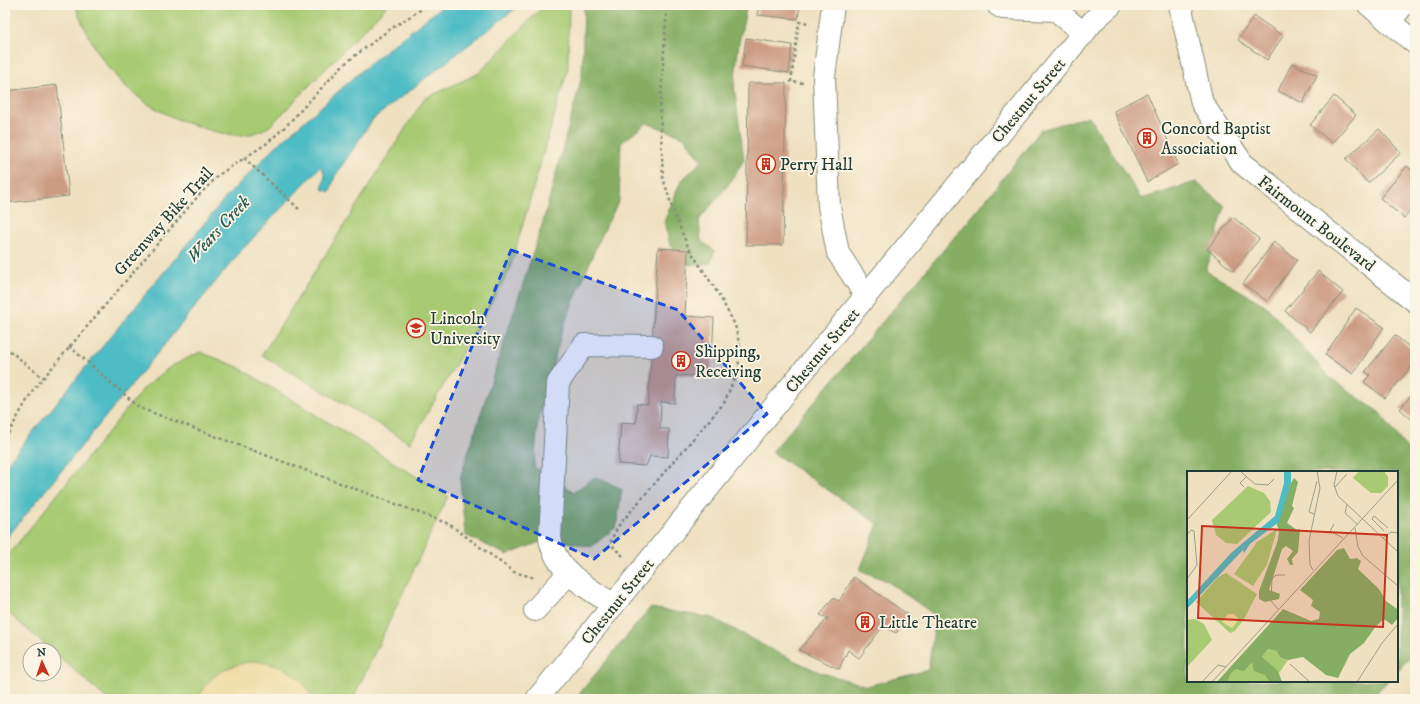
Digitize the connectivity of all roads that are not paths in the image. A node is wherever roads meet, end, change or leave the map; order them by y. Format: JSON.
{"nodes":[{"id":1,"x":833,"y":5,"type":"edge"},
{"id":2,"x":998,"y":5,"type":"edge"},
{"id":3,"x":1111,"y":5,"type":"edge"},
{"id":4,"x":1180,"y":5,"type":"edge"},
{"id":5,"x":1369,"y":5,"type":"edge"},
{"id":6,"x":1403,"y":5,"type":"edge"},
{"id":7,"x":1389,"y":22,"type":"junction"},
{"id":8,"x":1084,"y":34,"type":"junction"},
{"id":9,"x":1415,"y":43,"type":"edge"},
{"id":10,"x":866,"y":296,"type":"junction"},
{"id":11,"x":1415,"y":301,"type":"edge"},
{"id":12,"x":652,"y":346,"type":"dead end"},
{"id":13,"x":563,"y":579,"type":"junction"},
{"id":14,"x":613,"y":605,"type":"junction"},
{"id":15,"x":535,"y":610,"type":"dead end"},
{"id":16,"x":537,"y":699,"type":"edge"}],
"edges":[{"from":1,"to":10,"type":"street"},
{"from":2,"to":8,"type":"street"},
{"from":3,"to":8,"type":"street","name":"Chestnut Street"},
{"from":4,"to":11,"type":"street","name":"Fairmount Boulevard"},
{"from":5,"to":7,"type":"street"},
{"from":6,"to":7,"type":"street"},
{"from":7,"to":9,"type":"street"},
{"from":8,"to":10,"type":"street","name":"Chestnut Street"},
{"from":10,"to":14,"type":"street","name":"Chestnut Street"},
{"from":12,"to":13,"type":"street"},
{"from":13,"to":14,"type":"street"},
{"from":13,"to":15,"type":"street"},
{"from":14,"to":16,"type":"street","name":"Chestnut Street"}]}
